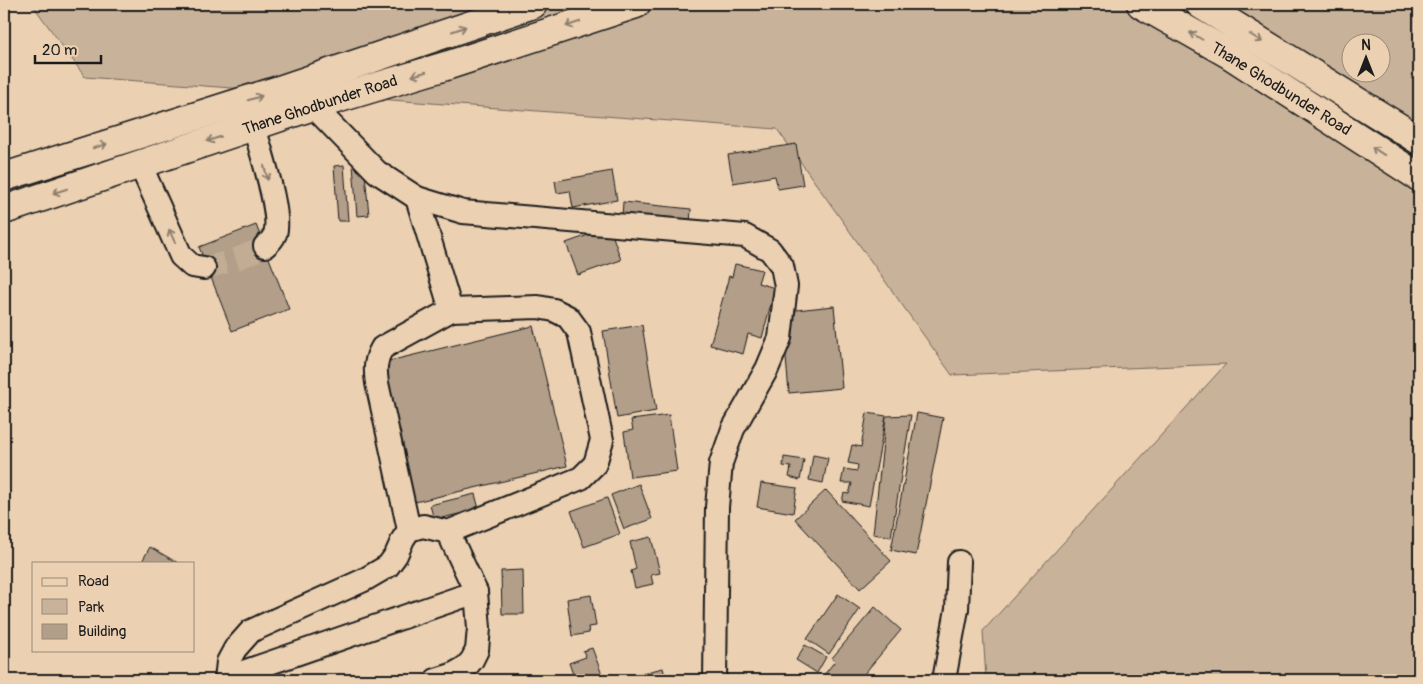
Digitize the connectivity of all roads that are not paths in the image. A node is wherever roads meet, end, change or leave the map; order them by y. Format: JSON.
{"nodes":[{"id":1,"x":533,"y":4,"type":"edge"},
{"id":2,"x":636,"y":4,"type":"edge"},
{"id":3,"x":1141,"y":4,"type":"edge"},
{"id":4,"x":1200,"y":4,"type":"edge"},
{"id":5,"x":313,"y":106,"type":"junction"},
{"id":6,"x":254,"y":126,"type":"junction"},
{"id":7,"x":1419,"y":140,"type":"edge"},
{"id":8,"x":140,"y":164,"type":"junction"},
{"id":9,"x":4,"y":177,"type":"edge"},
{"id":10,"x":1419,"y":177,"type":"edge"},
{"id":11,"x":417,"y":198,"type":"junction"},
{"id":12,"x":4,"y":210,"type":"edge"},
{"id":13,"x":265,"y":246,"type":"tunnel mouth"},
{"id":14,"x":204,"y":268,"type":"tunnel mouth"},
{"id":15,"x":450,"y":310,"type":"junction"},
{"id":16,"x":409,"y":530,"type":"junction"},
{"id":17,"x":448,"y":532,"type":"junction"},
{"id":18,"x":959,"y":562,"type":"dead end"},
{"id":19,"x":476,"y":592,"type":"junction"},
{"id":20,"x":226,"y":679,"type":"edge"},
{"id":21,"x":436,"y":680,"type":"edge"},
{"id":22,"x":715,"y":680,"type":"edge"},
{"id":23,"x":944,"y":680,"type":"edge"}],
"edges":[{"from":9,"to":1,"type":"main road","name":"Thane Ghodbunder Road","one_way":true},
{"from":2,"to":5,"type":"main road","name":"Thane Ghodbunder Road","one_way":true},
{"from":10,"to":3,"type":"main road","name":"Thane Ghodbunder Road","one_way":true},
{"from":4,"to":7,"type":"main road","name":"Thane Ghodbunder Road","one_way":true},
{"from":5,"to":6,"type":"main road","name":"Thane Ghodbunder Road"},
{"from":5,"to":11,"type":"street"},
{"from":6,"to":8,"type":"main road","name":"Thane Ghodbunder Road","one_way":true},
{"from":6,"to":13,"type":"street","one_way":true},
{"from":8,"to":12,"type":"main road","name":"Thane Ghodbunder Road","one_way":true},
{"from":14,"to":8,"type":"street","one_way":true},
{"from":11,"to":15,"type":"street"},
{"from":11,"to":22,"type":"street"},
{"from":15,"to":16,"type":"street"},
{"from":15,"to":17,"type":"street"},
{"from":16,"to":17,"type":"street"},
{"from":16,"to":20,"type":"street"},
{"from":17,"to":19,"type":"street"},
{"from":18,"to":23,"type":"street"},
{"from":19,"to":20,"type":"street"},
{"from":19,"to":21,"type":"street"}]}
